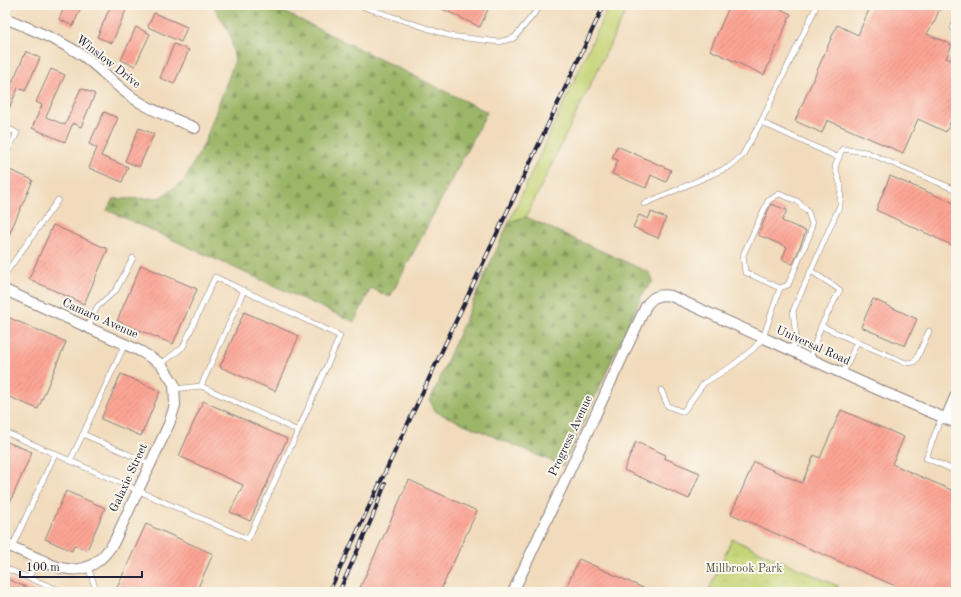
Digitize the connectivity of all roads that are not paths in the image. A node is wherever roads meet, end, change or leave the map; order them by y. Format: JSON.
{"nodes":[{"id":1,"x":358,"y":5,"type":"edge"},
{"id":2,"x":540,"y":5,"type":"edge"},
{"id":3,"x":817,"y":5,"type":"edge"},
{"id":4,"x":5,"y":18,"type":"edge"},
{"id":5,"x":956,"y":21,"type":"edge"},
{"id":6,"x":956,"y":30,"type":"edge"},
{"id":7,"x":761,"y":122,"type":"junction"},
{"id":8,"x":5,"y":127,"type":"edge"},
{"id":9,"x":195,"y":128,"type":"dead end"},
{"id":10,"x":8,"y":150,"type":"dead end"},
{"id":11,"x":839,"y":158,"type":"junction"},
{"id":12,"x":956,"y":190,"type":"edge"},
{"id":13,"x":58,"y":200,"type":"dead end"},
{"id":14,"x":644,"y":204,"type":"dead end"},
{"id":15,"x":133,"y":258,"type":"dead end"},
{"id":16,"x":811,"y":271,"type":"junction"},
{"id":17,"x":5,"y":274,"type":"edge"},
{"id":18,"x":780,"y":288,"type":"junction"},
{"id":19,"x":5,"y":290,"type":"edge"},
{"id":20,"x":244,"y":290,"type":"junction"},
{"id":21,"x":659,"y":296,"type":"joint"},
{"id":22,"x":821,"y":326,"type":"junction"},
{"id":23,"x":88,"y":327,"type":"junction"},
{"id":24,"x":929,"y":331,"type":"dead end"},
{"id":25,"x":764,"y":338,"type":"junction"},
{"id":26,"x":857,"y":342,"type":"junction"},
{"id":27,"x":125,"y":344,"type":"junction"},
{"id":28,"x":792,"y":350,"type":"junction"},
{"id":29,"x":810,"y":358,"type":"junction"},
{"id":30,"x":161,"y":364,"type":"junction"},
{"id":31,"x":843,"y":374,"type":"junction"},
{"id":32,"x":201,"y":386,"type":"junction"},
{"id":33,"x":174,"y":387,"type":"junction"},
{"id":34,"x":661,"y":390,"type":"dead end"},
{"id":35,"x":956,"y":395,"type":"edge"},
{"id":36,"x":946,"y":418,"type":"junction"},
{"id":37,"x":956,"y":423,"type":"edge"},
{"id":38,"x":298,"y":431,"type":"junction"},
{"id":39,"x":5,"y":432,"type":"edge"},
{"id":40,"x":83,"y":434,"type":"junction"},
{"id":41,"x":55,"y":454,"type":"junction"},
{"id":42,"x":70,"y":461,"type":"junction"},
{"id":43,"x":150,"y":464,"type":"junction"},
{"id":44,"x":956,"y":471,"type":"edge"},
{"id":45,"x":137,"y":491,"type":"junction"},
{"id":46,"x":8,"y":545,"type":"edge"},
{"id":47,"x":36,"y":558,"type":"junction"},
{"id":48,"x":5,"y":568,"type":"edge"},
{"id":49,"x":85,"y":568,"type":"junction"},
{"id":50,"x":29,"y":578,"type":"junction"},
{"id":51,"x":64,"y":592,"type":"edge"},
{"id":52,"x":97,"y":592,"type":"edge"},
{"id":53,"x":513,"y":592,"type":"edge"}],
"edges":[{"from":1,"to":2,"type":"lane"},
{"from":3,"to":7,"type":"lane"},
{"from":4,"to":9,"type":"street","name":"Winslow Drive"},
{"from":5,"to":6,"type":"lane"},
{"from":7,"to":11,"type":"lane"},
{"from":7,"to":14,"type":"lane"},
{"from":8,"to":10,"type":"lane"},
{"from":11,"to":12,"type":"lane"},
{"from":11,"to":16,"type":"lane"},
{"from":13,"to":17,"type":"lane"},
{"from":15,"to":23,"type":"lane"},
{"from":16,"to":22,"type":"lane"},
{"from":16,"to":28,"type":"lane"},
{"from":18,"to":18,"type":"lane"},
{"from":18,"to":25,"type":"lane"},
{"from":19,"to":23,"type":"street","name":"Camaro Avenue"},
{"from":20,"to":30,"type":"lane"},
{"from":20,"to":32,"type":"lane"},
{"from":20,"to":38,"type":"lane"},
{"from":21,"to":25,"type":"street","name":"Universal Road"},
{"from":21,"to":53,"type":"street","name":"Progress Avenue"},
{"from":22,"to":26,"type":"lane"},
{"from":22,"to":29,"type":"lane"},
{"from":23,"to":27,"type":"street","name":"Camaro Avenue"},
{"from":24,"to":26,"type":"lane"},
{"from":25,"to":28,"type":"street","name":"Universal Road"},
{"from":25,"to":34,"type":"lane"},
{"from":26,"to":31,"type":"lane"},
{"from":27,"to":30,"type":"street","name":"Camaro Avenue"},
{"from":27,"to":40,"type":"lane"},
{"from":28,"to":29,"type":"street","name":"Universal Road"},
{"from":29,"to":31,"type":"street","name":"Universal Road"},
{"from":30,"to":33,"type":"street","name":"Camaro Avenue"},
{"from":31,"to":36,"type":"street","name":"Universal Road"},
{"from":32,"to":33,"type":"lane"},
{"from":32,"to":38,"type":"lane"},
{"from":33,"to":43,"type":"street","name":"Galaxie Street"},
{"from":35,"to":36,"type":"street"},
{"from":36,"to":37,"type":"street","name":"Universal Road"},
{"from":36,"to":44,"type":"lane"},
{"from":38,"to":45,"type":"lane"},
{"from":39,"to":41,"type":"lane"},
{"from":40,"to":42,"type":"lane"},
{"from":40,"to":43,"type":"lane"},
{"from":41,"to":42,"type":"lane"},
{"from":41,"to":46,"type":"lane"},
{"from":42,"to":45,"type":"lane"},
{"from":43,"to":45,"type":"street","name":"Galaxie Street"},
{"from":45,"to":49,"type":"street","name":"Galaxie Street"},
{"from":46,"to":47,"type":"street"},
{"from":47,"to":49,"type":"street"},
{"from":47,"to":50,"type":"lane"},
{"from":48,"to":50,"type":"lane"},
{"from":49,"to":52,"type":"lane"},
{"from":50,"to":51,"type":"lane"}]}
